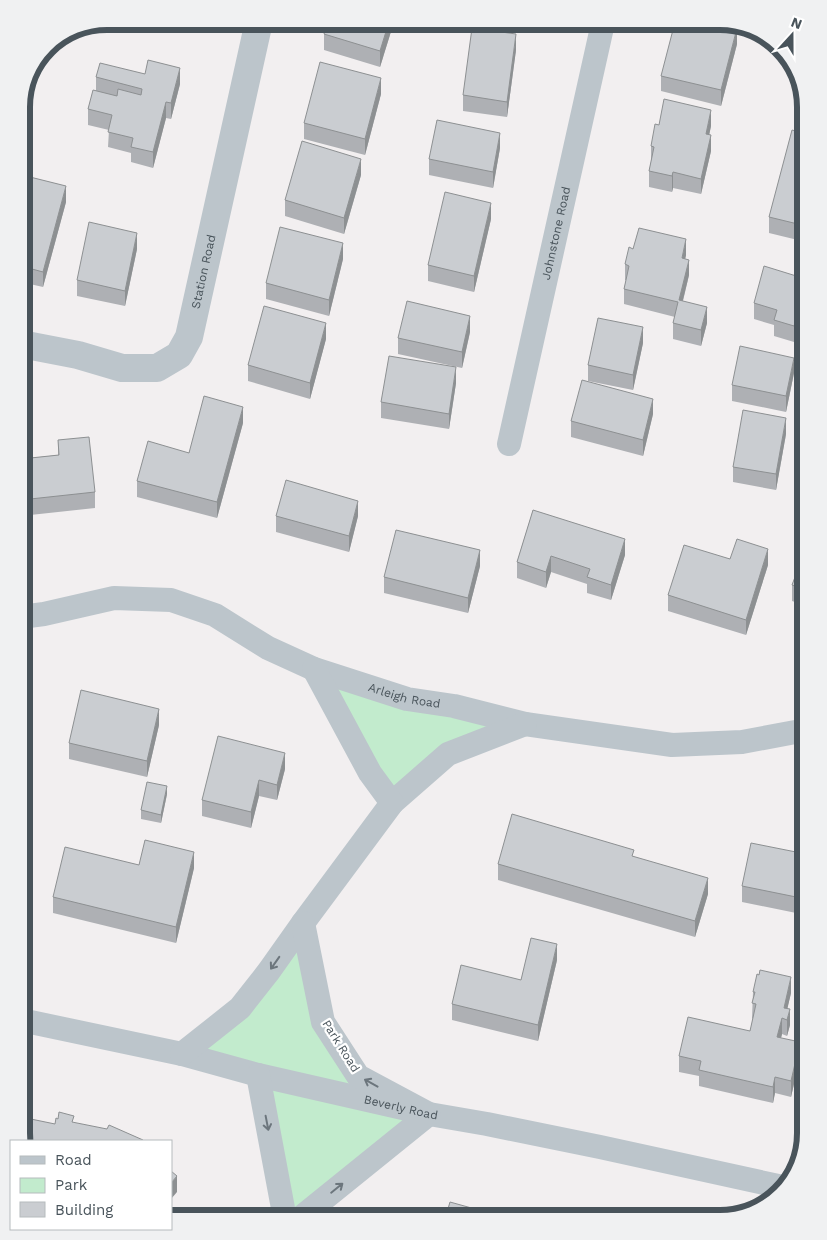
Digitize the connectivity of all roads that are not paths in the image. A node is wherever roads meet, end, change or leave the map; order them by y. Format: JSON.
{"nodes":[{"id":1,"x":257,"y":30,"type":"edge"},
{"id":2,"x":601,"y":30,"type":"edge"},
{"id":3,"x":30,"y":346,"type":"edge"},
{"id":4,"x":509,"y":444,"type":"dead end"},
{"id":5,"x":30,"y":616,"type":"edge"},
{"id":6,"x":314,"y":669,"type":"junction"},
{"id":7,"x":525,"y":724,"type":"junction"},
{"id":8,"x":797,"y":732,"type":"edge"},
{"id":9,"x":392,"y":804,"type":"junction"},
{"id":10,"x":303,"y":922,"type":"junction"},
{"id":11,"x":30,"y":1022,"type":"edge"},
{"id":12,"x":182,"y":1054,"type":"junction"},
{"id":13,"x":258,"y":1075,"type":"junction"},
{"id":14,"x":429,"y":1114,"type":"junction"},
{"id":15,"x":777,"y":1186,"type":"edge"},
{"id":16,"x":283,"y":1210,"type":"edge"},
{"id":17,"x":310,"y":1210,"type":"edge"}],
"edges":[{"from":1,"to":3,"type":"street","name":"Station Road"},
{"from":2,"to":4,"type":"street","name":"Johnstone Road"},
{"from":5,"to":6,"type":"street","name":"Arleigh Road"},
{"from":6,"to":7,"type":"street","name":"Arleigh Road"},
{"from":6,"to":9,"type":"street"},
{"from":7,"to":8,"type":"street","name":"Arleigh Road"},
{"from":7,"to":9,"type":"street"},
{"from":9,"to":10,"type":"street"},
{"from":10,"to":12,"type":"street","one_way":true},
{"from":14,"to":10,"type":"street","name":"Park Road","one_way":true},
{"from":11,"to":12,"type":"street","name":"Beverly Road"},
{"from":12,"to":13,"type":"street","name":"Beverly Road"},
{"from":13,"to":14,"type":"street","name":"Beverly Road"},
{"from":13,"to":16,"type":"street","one_way":true},
{"from":14,"to":15,"type":"street","name":"Beverly Road"},
{"from":17,"to":14,"type":"street","one_way":true}]}
